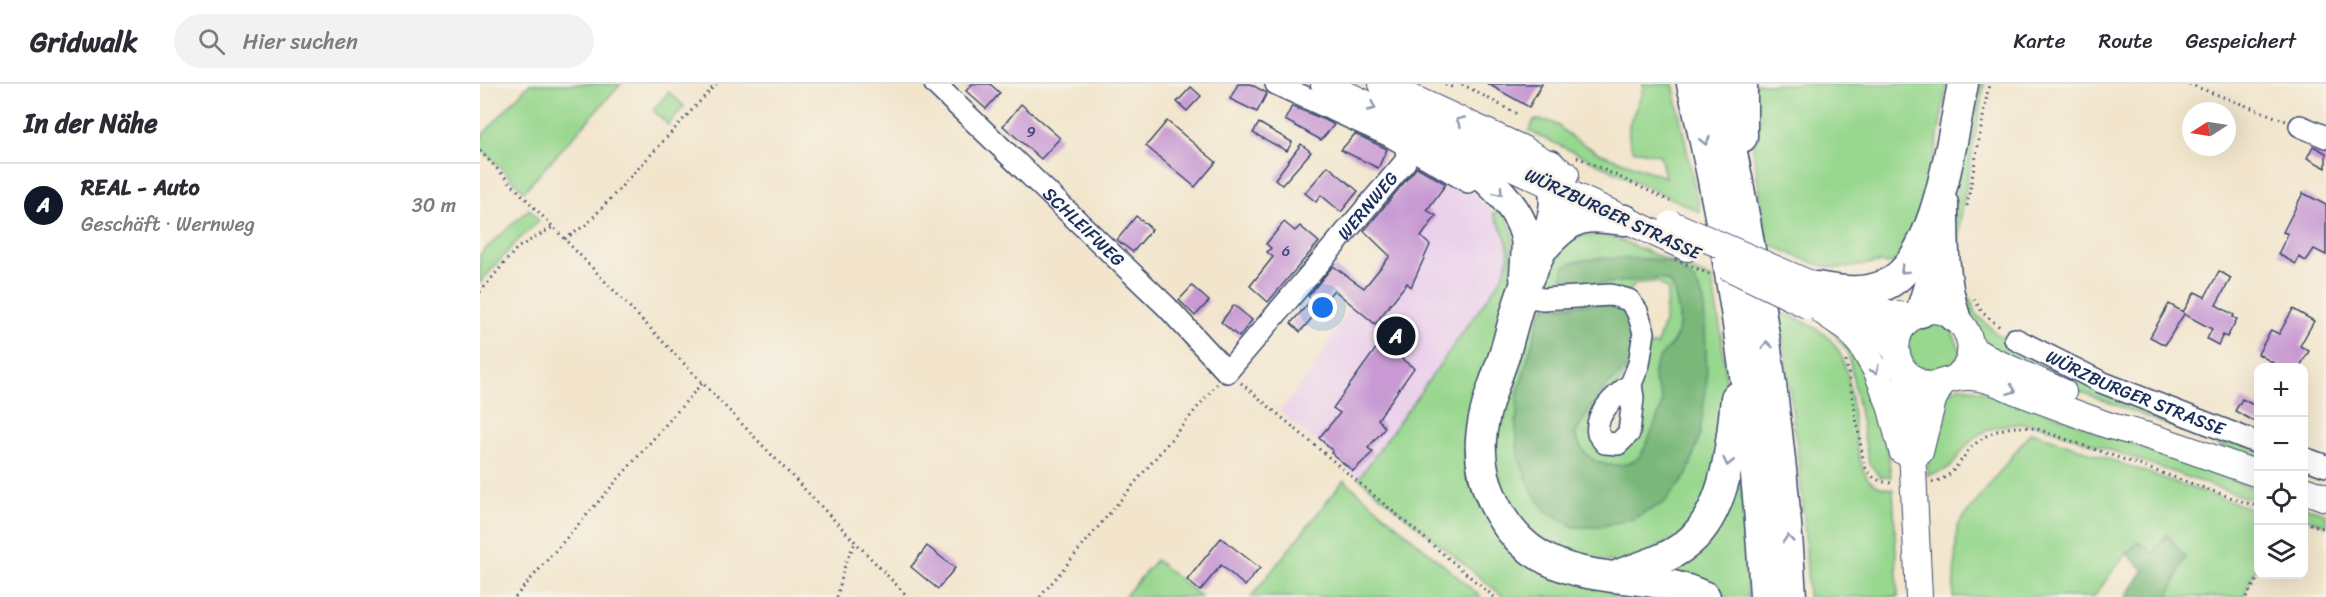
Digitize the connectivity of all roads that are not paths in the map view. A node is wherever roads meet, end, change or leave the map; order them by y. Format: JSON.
{"nodes":[{"id":1,"x":935,"y":84,"type":"edge"},
{"id":2,"x":1276,"y":84,"type":"edge"},
{"id":3,"x":1324,"y":84,"type":"edge"},
{"id":4,"x":1382,"y":84,"type":"edge"},
{"id":5,"x":1692,"y":84,"type":"edge"},
{"id":6,"x":1718,"y":84,"type":"edge"},
{"id":7,"x":1743,"y":84,"type":"edge"},
{"id":8,"x":1963,"y":84,"type":"edge"},
{"id":9,"x":2300,"y":126,"type":"road end"},
{"id":10,"x":2326,"y":136,"type":"edge"},
{"id":11,"x":1413,"y":137,"type":"junction"},
{"id":12,"x":1560,"y":176,"type":"junction"},
{"id":13,"x":1944,"y":177,"type":"junction"},
{"id":14,"x":1468,"y":182,"type":"dead end"},
{"id":15,"x":1743,"y":200,"type":"junction"},
{"id":16,"x":1625,"y":220,"type":"junction"},
{"id":17,"x":1932,"y":220,"type":"junction"},
{"id":18,"x":1673,"y":233,"type":"junction"},
{"id":19,"x":1535,"y":242,"type":"junction"},
{"id":20,"x":1523,"y":291,"type":"junction"},
{"id":21,"x":1814,"y":297,"type":"junction"},
{"id":22,"x":1916,"y":315,"type":"junction"},
{"id":23,"x":1955,"y":317,"type":"junction"},
{"id":24,"x":2015,"y":339,"type":"dead end"},
{"id":25,"x":1741,"y":341,"type":"junction"},
{"id":26,"x":1971,"y":348,"type":"junction"},
{"id":27,"x":1896,"y":351,"type":"junction"},
{"id":28,"x":1227,"y":372,"type":"joint"},
{"id":29,"x":1906,"y":374,"type":"junction"},
{"id":30,"x":1948,"y":382,"type":"junction"},
{"id":31,"x":1631,"y":384,"type":"dead end"},
{"id":32,"x":2149,"y":436,"type":"junction"},
{"id":33,"x":2254,"y":441,"type":"edge"},
{"id":34,"x":2308,"y":459,"type":"edge"},
{"id":35,"x":2326,"y":466,"type":"edge"},
{"id":36,"x":2254,"y":472,"type":"edge"},
{"id":37,"x":1911,"y":480,"type":"junction"},
{"id":38,"x":2308,"y":491,"type":"edge"},
{"id":39,"x":2326,"y":498,"type":"edge"},
{"id":40,"x":1611,"y":577,"type":"junction"},
{"id":41,"x":1705,"y":597,"type":"edge"},
{"id":42,"x":1765,"y":597,"type":"edge"},
{"id":43,"x":1791,"y":597,"type":"edge"},
{"id":44,"x":1919,"y":597,"type":"edge"}],
"edges":[{"from":1,"to":28,"type":"street","name":"SCHLEIFWEG"},
{"from":2,"to":11,"type":"street"},
{"from":3,"to":11,"type":"main road","name":"WÜRZBURGER STRASSE","one_way":true},
{"from":12,"to":4,"type":"main road","name":"WÜRZBURGER STRASSE","one_way":true},
{"from":5,"to":25,"type":"highway","one_way":true},
{"from":6,"to":15,"type":"highway"},
{"from":7,"to":15,"type":"highway"},
{"from":8,"to":13,"type":"highway"},
{"from":9,"to":10,"type":"street"},
{"from":11,"to":12,"type":"main road","name":"WÜRZBURGER STRASSE"},
{"from":11,"to":14,"type":"street"},
{"from":11,"to":19,"type":"highway","one_way":true},
{"from":11,"to":28,"type":"street","name":"WERNWEG"},
{"from":12,"to":16,"type":"main road","name":"WÜRZBURGER STRASSE"},
{"from":12,"to":18,"type":"main road","name":"WÜRZBURGER STRASSE"},
{"from":12,"to":19,"type":"highway"},
{"from":13,"to":17,"type":"highway"},
{"from":13,"to":23,"type":"highway"},
{"from":43,"to":15,"type":"highway","one_way":true},
{"from":16,"to":18,"type":"main road","name":"WÜRZBURGER STRASSE"},
{"from":16,"to":19,"type":"highway"},
{"from":17,"to":21,"type":"highway","one_way":true},
{"from":17,"to":22,"type":"highway"},
{"from":18,"to":21,"type":"main road","name":"WÜRZBURGER STRASSE","bridge":true},
{"from":19,"to":20,"type":"highway"},
{"from":20,"to":31,"type":"street"},
{"from":20,"to":40,"type":"highway"},
{"from":21,"to":22,"type":"main road","name":"WÜRZBURGER STRASSE"},
{"from":21,"to":27,"type":"main road","name":"WÜRZBURGER STRASSE"},
{"from":21,"to":37,"type":"main road","one_way":true},
{"from":22,"to":23,"type":"main road"},
{"from":22,"to":27,"type":"main road"},
{"from":23,"to":26,"type":"main road"},
{"from":24,"to":33,"type":"street","name":"WÜRZBURGER STRASSE"},
{"from":25,"to":40,"type":"highway","one_way":true},
{"from":25,"to":42,"type":"highway"},
{"from":26,"to":30,"type":"main road"},
{"from":26,"to":32,"type":"main road"},
{"from":27,"to":29,"type":"main road"},
{"from":29,"to":30,"type":"main road"},
{"from":29,"to":37,"type":"main road"},
{"from":30,"to":32,"type":"main road","one_way":true},
{"from":30,"to":37,"type":"main road"},
{"from":32,"to":36,"type":"main road"},
{"from":34,"to":35,"type":"street"},
{"from":37,"to":44,"type":"main road"},
{"from":38,"to":39,"type":"main road"},
{"from":40,"to":41,"type":"highway"}]}
